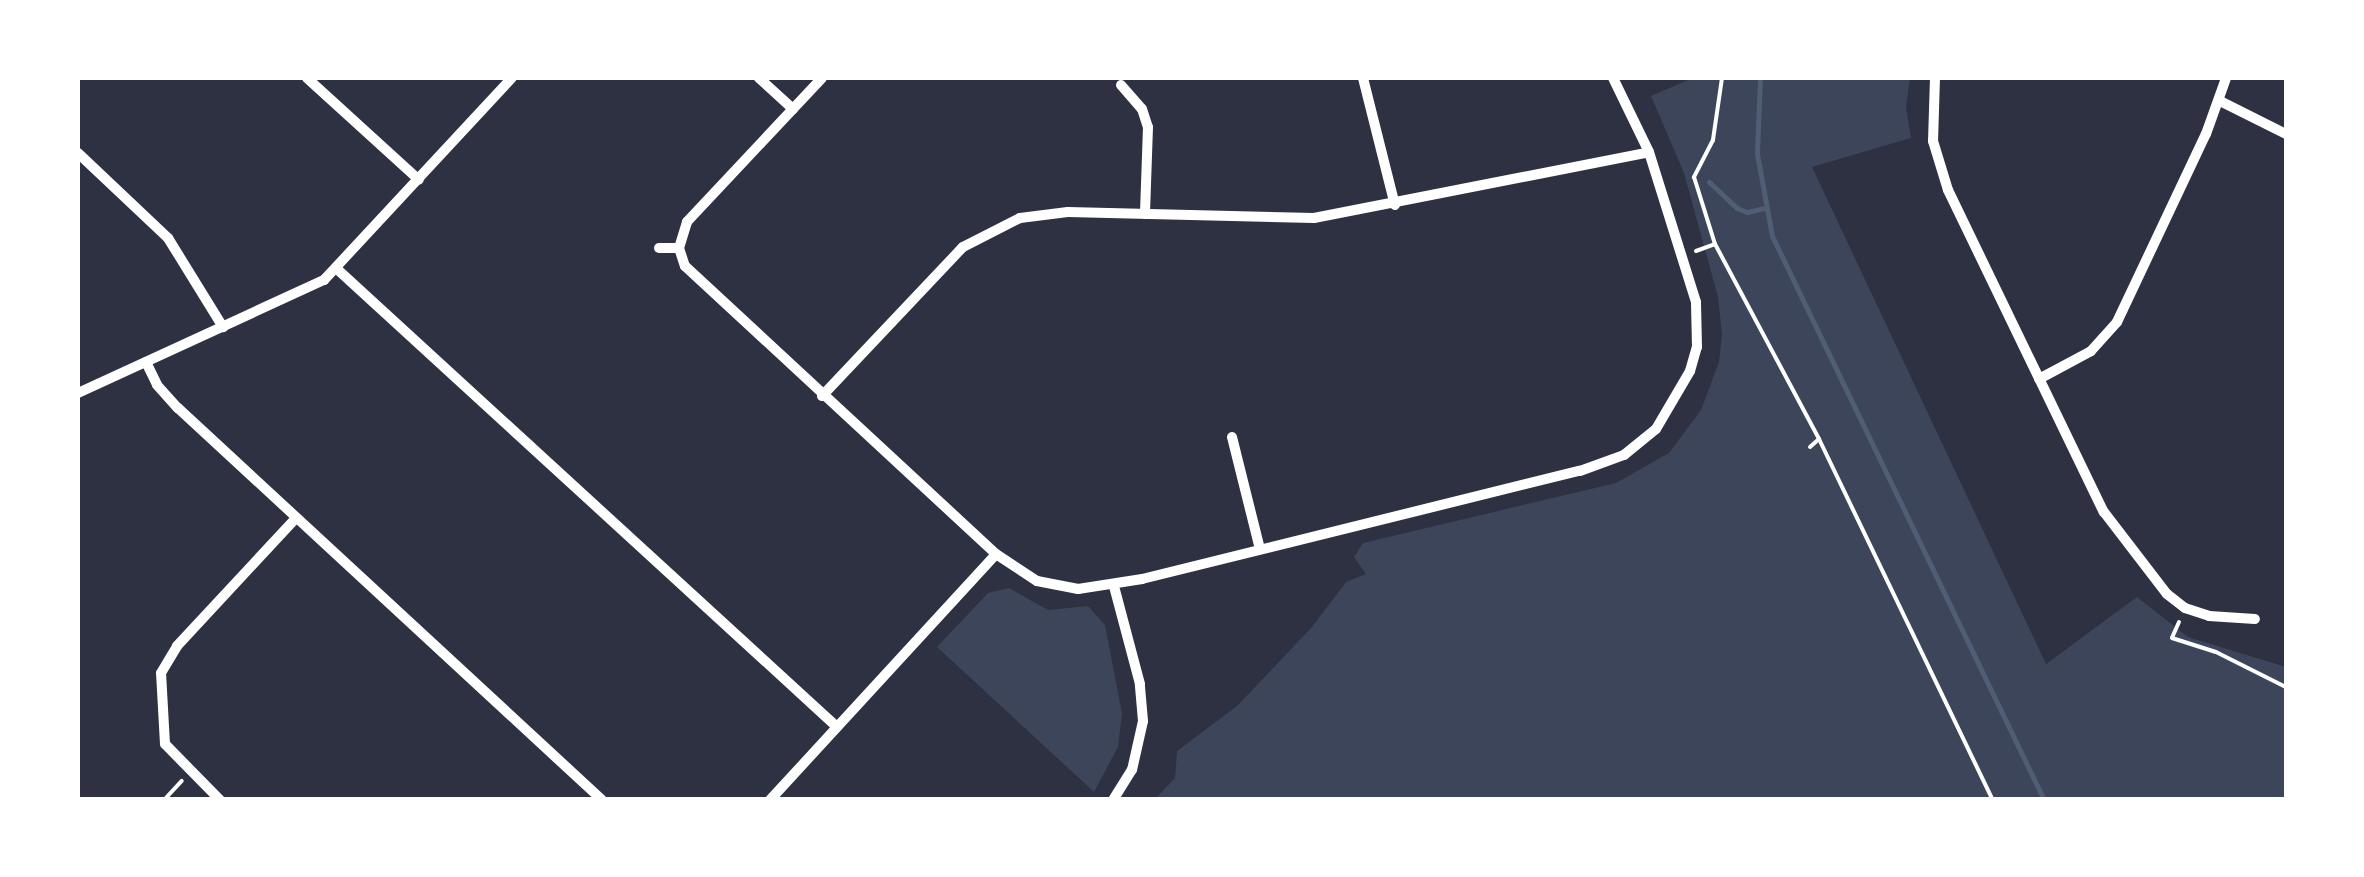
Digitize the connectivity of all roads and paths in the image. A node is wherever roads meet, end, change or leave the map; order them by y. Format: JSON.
{"nodes":[{"id":1,"x":307,"y":78,"type":"edge"},
{"id":2,"x":512,"y":78,"type":"edge"},
{"id":3,"x":759,"y":78,"type":"edge"},
{"id":4,"x":822,"y":78,"type":"edge"},
{"id":5,"x":1363,"y":78,"type":"edge"},
{"id":6,"x":1613,"y":78,"type":"edge"},
{"id":7,"x":1722,"y":78,"type":"edge"},
{"id":8,"x":1935,"y":78,"type":"edge"},
{"id":9,"x":2226,"y":78,"type":"edge"},
{"id":10,"x":1121,"y":85,"type":"dead end"},
{"id":11,"x":2220,"y":102,"type":"junction"},
{"id":12,"x":793,"y":109,"type":"junction"},
{"id":13,"x":2286,"y":134,"type":"edge"},
{"id":14,"x":1649,"y":152,"type":"junction"},
{"id":15,"x":78,"y":153,"type":"edge"},
{"id":16,"x":419,"y":180,"type":"junction"},
{"id":17,"x":1395,"y":205,"type":"junction"},
{"id":18,"x":1145,"y":214,"type":"junction"},
{"id":19,"x":1715,"y":244,"type":"junction"},
{"id":20,"x":660,"y":248,"type":"dead end"},
{"id":21,"x":679,"y":248,"type":"junction"},
{"id":22,"x":1683,"y":255,"type":"junction"},
{"id":23,"x":337,"y":268,"type":"junction"},
{"id":24,"x":224,"y":327,"type":"junction"},
{"id":25,"x":146,"y":362,"type":"junction"},
{"id":26,"x":2039,"y":379,"type":"junction"},
{"id":27,"x":78,"y":393,"type":"edge"},
{"id":28,"x":822,"y":396,"type":"junction"},
{"id":29,"x":1232,"y":437,"type":"dead end"},
{"id":30,"x":1819,"y":439,"type":"junction"},
{"id":31,"x":1810,"y":447,"type":"dead end"},
{"id":32,"x":296,"y":518,"type":"junction"},
{"id":33,"x":1260,"y":550,"type":"junction"},
{"id":34,"x":996,"y":554,"type":"junction"},
{"id":35,"x":1114,"y":586,"type":"junction"},
{"id":36,"x":2186,"y":608,"type":"junction"},
{"id":37,"x":2255,"y":619,"type":"dead end"},
{"id":38,"x":2286,"y":688,"type":"edge"},
{"id":39,"x":836,"y":728,"type":"junction"},
{"id":40,"x":190,"y":772,"type":"junction"},
{"id":41,"x":164,"y":800,"type":"edge"},
{"id":42,"x":220,"y":800,"type":"edge"},
{"id":43,"x":602,"y":800,"type":"edge"},
{"id":44,"x":770,"y":800,"type":"edge"},
{"id":45,"x":1114,"y":800,"type":"edge"},
{"id":46,"x":1993,"y":800,"type":"edge"}],
"edges":[{"from":1,"to":16,"type":"street"},
{"from":2,"to":16,"type":"street"},
{"from":3,"to":12,"type":"street"},
{"from":4,"to":12,"type":"street"},
{"from":5,"to":17,"type":"street"},
{"from":6,"to":14,"type":"street"},
{"from":7,"to":19,"type":"path"},
{"from":8,"to":26,"type":"street"},
{"from":9,"to":11,"type":"street"},
{"from":10,"to":18,"type":"street"},
{"from":11,"to":13,"type":"street"},
{"from":11,"to":26,"type":"street"},
{"from":12,"to":21,"type":"street"},
{"from":14,"to":17,"type":"street"},
{"from":14,"to":22,"type":"street"},
{"from":15,"to":24,"type":"street"},
{"from":16,"to":23,"type":"street"},
{"from":17,"to":18,"type":"street"},
{"from":18,"to":28,"type":"street"},
{"from":19,"to":22,"type":"path"},
{"from":19,"to":30,"type":"path"},
{"from":20,"to":21,"type":"street"},
{"from":21,"to":28,"type":"street"},
{"from":22,"to":33,"type":"street"},
{"from":23,"to":24,"type":"street"},
{"from":23,"to":39,"type":"street"},
{"from":24,"to":25,"type":"street"},
{"from":25,"to":27,"type":"street"},
{"from":25,"to":32,"type":"street"},
{"from":26,"to":36,"type":"street"},
{"from":28,"to":34,"type":"street"},
{"from":29,"to":33,"type":"street"},
{"from":30,"to":31,"type":"path"},
{"from":30,"to":46,"type":"path"},
{"from":32,"to":40,"type":"street"},
{"from":32,"to":43,"type":"street"},
{"from":33,"to":35,"type":"street"},
{"from":34,"to":35,"type":"street"},
{"from":34,"to":39,"type":"street"},
{"from":35,"to":45,"type":"street"},
{"from":36,"to":37,"type":"street"},
{"from":36,"to":38,"type":"path"},
{"from":39,"to":44,"type":"street"},
{"from":40,"to":41,"type":"path"},
{"from":40,"to":42,"type":"street"}]}
